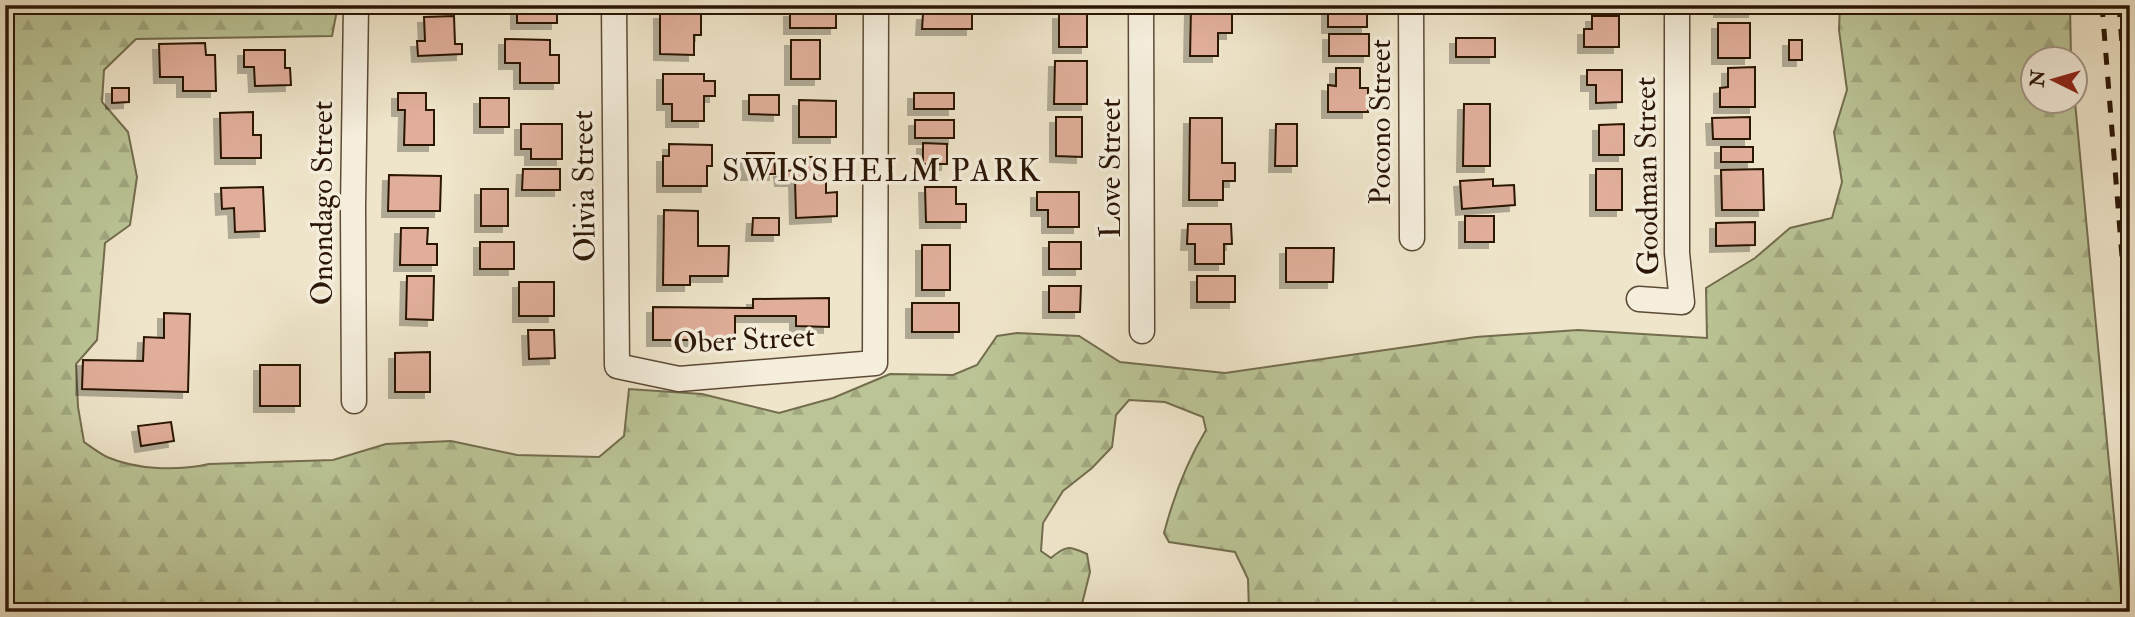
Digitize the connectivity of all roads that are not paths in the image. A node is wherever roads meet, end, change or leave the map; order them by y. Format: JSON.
{"nodes":[{"id":1,"x":356,"y":5,"type":"edge"},
{"id":2,"x":614,"y":5,"type":"edge"},
{"id":3,"x":876,"y":5,"type":"edge"},
{"id":4,"x":1141,"y":5,"type":"edge"},
{"id":5,"x":1411,"y":5,"type":"edge"},
{"id":6,"x":1677,"y":5,"type":"edge"},
{"id":7,"x":1412,"y":238,"type":"dead end"},
{"id":8,"x":1639,"y":299,"type":"dead end"},
{"id":9,"x":1142,"y":331,"type":"dead end"},
{"id":10,"x":617,"y":366,"type":"joint"},
{"id":11,"x":354,"y":401,"type":"dead end"}],
"edges":[{"from":1,"to":11,"type":"street","name":"Onondago Street"},
{"from":2,"to":10,"type":"street","name":"Olivia Street"},
{"from":3,"to":10,"type":"street","name":"Ober Street"},
{"from":4,"to":9,"type":"street","name":"Love Street"},
{"from":5,"to":7,"type":"street","name":"Pocono Street"},
{"from":6,"to":8,"type":"street","name":"Goodman Street"}]}
